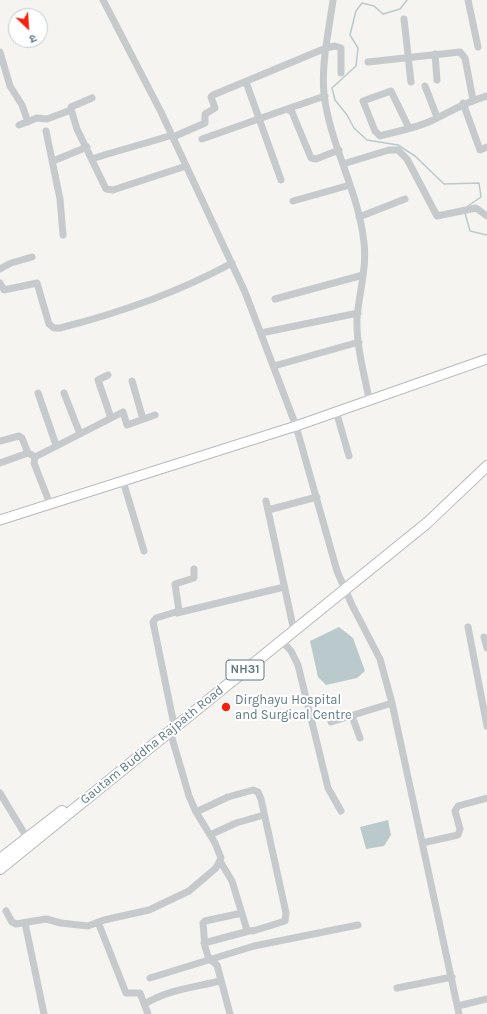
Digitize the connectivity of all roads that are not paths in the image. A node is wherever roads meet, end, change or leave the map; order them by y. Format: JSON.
{"nodes":[{"id":1,"x":103,"y":0,"type":"edge"},
{"id":2,"x":333,"y":0,"type":"edge"},
{"id":3,"x":468,"y":0,"type":"edge"},
{"id":4,"x":404,"y":19,"type":"dead end"},
{"id":5,"x":478,"y":47,"type":"dead end"},
{"id":6,"x":326,"y":48,"type":"junction"},
{"id":7,"x":0,"y":52,"type":"edge"},
{"id":8,"x":435,"y":54,"type":"junction"},
{"id":9,"x":408,"y":57,"type":"junction"},
{"id":10,"x":368,"y":62,"type":"dead end"},
{"id":11,"x":341,"y":73,"type":"dead end"},
{"id":12,"x":437,"y":80,"type":"dead end"},
{"id":13,"x":246,"y":82,"type":"junction"},
{"id":14,"x":411,"y":82,"type":"dead end"},
{"id":15,"x":425,"y":86,"type":"dead end"},
{"id":16,"x":325,"y":96,"type":"junction"},
{"id":17,"x":487,"y":96,"type":"edge"},
{"id":18,"x":92,"y":98,"type":"dead end"},
{"id":19,"x":473,"y":100,"type":"junction"},
{"id":20,"x":463,"y":103,"type":"junction"},
{"id":21,"x":287,"y":108,"type":"junction"},
{"id":22,"x":71,"y":110,"type":"junction"},
{"id":23,"x":437,"y":117,"type":"junction"},
{"id":24,"x":259,"y":119,"type":"junction"},
{"id":25,"x":28,"y":122,"type":"junction"},
{"id":26,"x":19,"y":125,"type":"dead end"},
{"id":27,"x":409,"y":128,"type":"junction"},
{"id":28,"x":46,"y":131,"type":"dead end"},
{"id":29,"x":172,"y":136,"type":"junction"},
{"id":30,"x":202,"y":139,"type":"dead end"},
{"id":31,"x":86,"y":147,"type":"junction"},
{"id":32,"x":487,"y":147,"type":"edge"},
{"id":33,"x":339,"y":150,"type":"junction"},
{"id":34,"x":92,"y":159,"type":"junction"},
{"id":35,"x":53,"y":161,"type":"junction"},
{"id":36,"x":343,"y":164,"type":"junction"},
{"id":37,"x":186,"y":166,"type":"junction"},
{"id":38,"x":281,"y":180,"type":"dead end"},
{"id":39,"x":350,"y":185,"type":"junction"},
{"id":40,"x":405,"y":199,"type":"dead end"},
{"id":41,"x":293,"y":202,"type":"dead end"},
{"id":42,"x":487,"y":216,"type":"edge"},
{"id":43,"x":359,"y":217,"type":"junction"},
{"id":44,"x":63,"y":235,"type":"dead end"},
{"id":45,"x":32,"y":257,"type":"dead end"},
{"id":46,"x":232,"y":263,"type":"junction"},
{"id":47,"x":0,"y":269,"type":"edge"},
{"id":48,"x":363,"y":275,"type":"junction"},
{"id":49,"x":0,"y":283,"type":"edge"},
{"id":50,"x":274,"y":299,"type":"dead end"},
{"id":51,"x":358,"y":313,"type":"junction"},
{"id":52,"x":261,"y":333,"type":"junction"},
{"id":53,"x":358,"y":342,"type":"junction"},
{"id":54,"x":487,"y":360,"type":"edge"},
{"id":55,"x":274,"y":366,"type":"junction"},
{"id":56,"x":108,"y":375,"type":"dead end"},
{"id":57,"x":132,"y":381,"type":"dead end"},
{"id":58,"x":38,"y":393,"type":"dead end"},
{"id":59,"x":64,"y":393,"type":"dead end"},
{"id":60,"x":369,"y":399,"type":"junction"},
{"id":61,"x":336,"y":411,"type":"junction"},
{"id":62,"x":155,"y":415,"type":"dead end"},
{"id":63,"x":110,"y":418,"type":"junction"},
{"id":64,"x":143,"y":419,"type":"junction"},
{"id":65,"x":296,"y":426,"type":"junction"},
{"id":66,"x":80,"y":434,"type":"junction"},
{"id":67,"x":0,"y":441,"type":"edge"},
{"id":68,"x":56,"y":445,"type":"junction"},
{"id":69,"x":28,"y":453,"type":"junction"},
{"id":70,"x":349,"y":456,"type":"dead end"},
{"id":71,"x":34,"y":459,"type":"junction"},
{"id":72,"x":487,"y":460,"type":"edge"},
{"id":73,"x":0,"y":463,"type":"edge"},
{"id":74,"x":487,"y":466,"type":"edge"},
{"id":75,"x":124,"y":481,"type":"junction"},
{"id":76,"x":317,"y":497,"type":"junction"},
{"id":77,"x":266,"y":501,"type":"dead end"},
{"id":78,"x":50,"y":504,"type":"junction"},
{"id":79,"x":268,"y":510,"type":"junction"},
{"id":80,"x":0,"y":520,"type":"edge"},
{"id":81,"x":144,"y":551,"type":"dead end"},
{"id":82,"x":194,"y":569,"type":"dead end"},
{"id":83,"x":284,"y":587,"type":"junction"},
{"id":84,"x":344,"y":588,"type":"junction"},
{"id":85,"x":177,"y":613,"type":"junction"},
{"id":86,"x":468,"y":627,"type":"dead end"},
{"id":87,"x":293,"y":628,"type":"junction"},
{"id":88,"x":484,"y":637,"type":"dead end"},
{"id":89,"x":281,"y":640,"type":"junction"},
{"id":90,"x":487,"y":648,"type":"edge"},
{"id":91,"x":484,"y":694,"type":"edge"},
{"id":92,"x":392,"y":703,"type":"junction"},
{"id":93,"x":352,"y":716,"type":"junction"},
{"id":94,"x":173,"y":720,"type":"junction"},
{"id":95,"x":331,"y":722,"type":"dead end"},
{"id":96,"x":487,"y":726,"type":"edge"},
{"id":97,"x":170,"y":731,"type":"junction"},
{"id":98,"x":360,"y":738,"type":"dead end"},
{"id":99,"x":0,"y":793,"type":"edge"},
{"id":100,"x":487,"y":798,"type":"edge"},
{"id":101,"x":341,"y":811,"type":"dead end"},
{"id":102,"x":196,"y":812,"type":"junction"},
{"id":103,"x":264,"y":815,"type":"junction"},
{"id":104,"x":210,"y":835,"type":"junction"},
{"id":105,"x":29,"y":841,"type":"junction"},
{"id":106,"x":422,"y":843,"type":"junction"},
{"id":107,"x":0,"y":859,"type":"edge"},
{"id":108,"x":220,"y":861,"type":"junction"},
{"id":109,"x":0,"y":870,"type":"edge"},
{"id":110,"x":6,"y":911,"type":"dead end"},
{"id":111,"x":242,"y":914,"type":"junction"},
{"id":112,"x":98,"y":922,"type":"junction"},
{"id":113,"x":24,"y":923,"type":"junction"},
{"id":114,"x":358,"y":925,"type":"dead end"},
{"id":115,"x":249,"y":931,"type":"junction"},
{"id":116,"x":204,"y":943,"type":"junction"},
{"id":117,"x":210,"y":959,"type":"junction"},
{"id":118,"x":452,"y":977,"type":"junction"},
{"id":119,"x":150,"y":978,"type":"dead end"},
{"id":120,"x":220,"y":981,"type":"junction"},
{"id":121,"x":397,"y":988,"type":"dead end"},
{"id":122,"x":487,"y":999,"type":"edge"},
{"id":123,"x":146,"y":1004,"type":"junction"},
{"id":124,"x":458,"y":1006,"type":"junction"},
{"id":125,"x":44,"y":1014,"type":"edge"},
{"id":126,"x":148,"y":1014,"type":"edge"},
{"id":127,"x":230,"y":1014,"type":"edge"},
{"id":128,"x":459,"y":1014,"type":"edge"}],
"edges":[{"from":1,"to":29,"type":"street"},
{"from":2,"to":6,"type":"street"},
{"from":3,"to":5,"type":"street"},
{"from":4,"to":9,"type":"street"},
{"from":6,"to":11,"type":"street"},
{"from":6,"to":13,"type":"street"},
{"from":6,"to":16,"type":"street"},
{"from":7,"to":25,"type":"street"},
{"from":8,"to":9,"type":"street"},
{"from":8,"to":12,"type":"street"},
{"from":8,"to":19,"type":"street"},
{"from":9,"to":10,"type":"street"},
{"from":9,"to":14,"type":"street"},
{"from":13,"to":24,"type":"street"},
{"from":13,"to":29,"type":"street"},
{"from":15,"to":23,"type":"street"},
{"from":16,"to":21,"type":"street"},
{"from":16,"to":33,"type":"street"},
{"from":17,"to":19,"type":"street"},
{"from":18,"to":22,"type":"street"},
{"from":19,"to":20,"type":"street"},
{"from":20,"to":23,"type":"street"},
{"from":20,"to":32,"type":"street"},
{"from":21,"to":24,"type":"street"},
{"from":21,"to":33,"type":"street"},
{"from":22,"to":25,"type":"street"},
{"from":22,"to":31,"type":"street"},
{"from":23,"to":27,"type":"street"},
{"from":24,"to":30,"type":"street"},
{"from":24,"to":38,"type":"street"},
{"from":25,"to":26,"type":"street"},
{"from":27,"to":27,"type":"street"},
{"from":28,"to":35,"type":"street"},
{"from":29,"to":34,"type":"street"},
{"from":29,"to":37,"type":"street"},
{"from":31,"to":34,"type":"street"},
{"from":31,"to":35,"type":"street"},
{"from":33,"to":36,"type":"street"},
{"from":34,"to":37,"type":"street"},
{"from":35,"to":44,"type":"street"},
{"from":36,"to":39,"type":"street"},
{"from":36,"to":42,"type":"street"},
{"from":37,"to":46,"type":"street"},
{"from":39,"to":41,"type":"street"},
{"from":39,"to":43,"type":"street"},
{"from":40,"to":43,"type":"street"},
{"from":43,"to":48,"type":"street"},
{"from":45,"to":47,"type":"street"},
{"from":46,"to":49,"type":"street"},
{"from":46,"to":52,"type":"street"},
{"from":48,"to":50,"type":"street"},
{"from":48,"to":51,"type":"street"},
{"from":51,"to":52,"type":"street"},
{"from":51,"to":53,"type":"street"},
{"from":52,"to":55,"type":"street"},
{"from":53,"to":55,"type":"street"},
{"from":53,"to":60,"type":"street"},
{"from":54,"to":60,"type":"main road"},
{"from":55,"to":65,"type":"street"},
{"from":56,"to":63,"type":"street"},
{"from":57,"to":64,"type":"street"},
{"from":58,"to":68,"type":"street"},
{"from":59,"to":66,"type":"street"},
{"from":60,"to":61,"type":"main road"},
{"from":61,"to":65,"type":"main road"},
{"from":61,"to":70,"type":"street"},
{"from":62,"to":64,"type":"street"},
{"from":63,"to":64,"type":"street"},
{"from":63,"to":66,"type":"street"},
{"from":65,"to":75,"type":"main road"},
{"from":65,"to":76,"type":"street"},
{"from":66,"to":68,"type":"street"},
{"from":67,"to":69,"type":"street"},
{"from":68,"to":71,"type":"street"},
{"from":69,"to":71,"type":"street"},
{"from":69,"to":73,"type":"street"},
{"from":71,"to":78,"type":"street"},
{"from":72,"to":84,"type":"highway","number":"NH31"},
{"from":74,"to":84,"type":"highway","name":"Gautam Buddha Rajpath Road","number":"NH31"},
{"from":75,"to":78,"type":"main road"},
{"from":75,"to":81,"type":"street"},
{"from":76,"to":79,"type":"street"},
{"from":76,"to":84,"type":"street"},
{"from":77,"to":79,"type":"street"},
{"from":78,"to":80,"type":"main road"},
{"from":79,"to":83,"type":"street"},
{"from":82,"to":85,"type":"street"},
{"from":83,"to":85,"type":"street"},
{"from":83,"to":87,"type":"street"},
{"from":84,"to":87,"type":"highway","name":"Gautam Buddha Rajpath Road","number":"NH31"},
{"from":84,"to":92,"type":"street"},
{"from":85,"to":94,"type":"street"},
{"from":86,"to":91,"type":"street"},
{"from":87,"to":89,"type":"highway","name":"Gautam Buddha Rajpath Road","number":"NH31"},
{"from":87,"to":94,"type":"highway","number":"NH31"},
{"from":88,"to":90,"type":"street"},
{"from":89,"to":97,"type":"highway","name":"Gautam Buddha Rajpath Road","number":"NH31"},
{"from":89,"to":101,"type":"street"},
{"from":91,"to":96,"type":"street"},
{"from":92,"to":93,"type":"street"},
{"from":92,"to":106,"type":"street"},
{"from":93,"to":95,"type":"street"},
{"from":93,"to":98,"type":"street"},
{"from":94,"to":105,"type":"highway","number":"NH31"},
{"from":97,"to":102,"type":"street"},
{"from":97,"to":105,"type":"highway","name":"Gautam Buddha Rajpath Road","number":"NH31"},
{"from":99,"to":105,"type":"street"},
{"from":100,"to":106,"type":"street"},
{"from":102,"to":103,"type":"street"},
{"from":102,"to":104,"type":"street"},
{"from":103,"to":104,"type":"street"},
{"from":103,"to":115,"type":"street"},
{"from":104,"to":108,"type":"street"},
{"from":105,"to":107,"type":"highway","number":"NH31"},
{"from":105,"to":109,"type":"highway","name":"Gautam Buddha Rajpath Road","number":"NH31"},
{"from":106,"to":118,"type":"street"},
{"from":108,"to":111,"type":"street"},
{"from":108,"to":112,"type":"street"},
{"from":110,"to":113,"type":"street"},
{"from":111,"to":115,"type":"street"},
{"from":111,"to":116,"type":"street"},
{"from":112,"to":113,"type":"street"},
{"from":112,"to":123,"type":"street"},
{"from":113,"to":125,"type":"street"},
{"from":114,"to":117,"type":"street"},
{"from":115,"to":116,"type":"street"},
{"from":116,"to":117,"type":"street"},
{"from":117,"to":119,"type":"street"},
{"from":117,"to":120,"type":"street"},
{"from":118,"to":121,"type":"street"},
{"from":118,"to":124,"type":"street"},
{"from":120,"to":123,"type":"street"},
{"from":120,"to":127,"type":"street"},
{"from":122,"to":124,"type":"street"},
{"from":123,"to":126,"type":"street"},
{"from":124,"to":128,"type":"street"}]}
